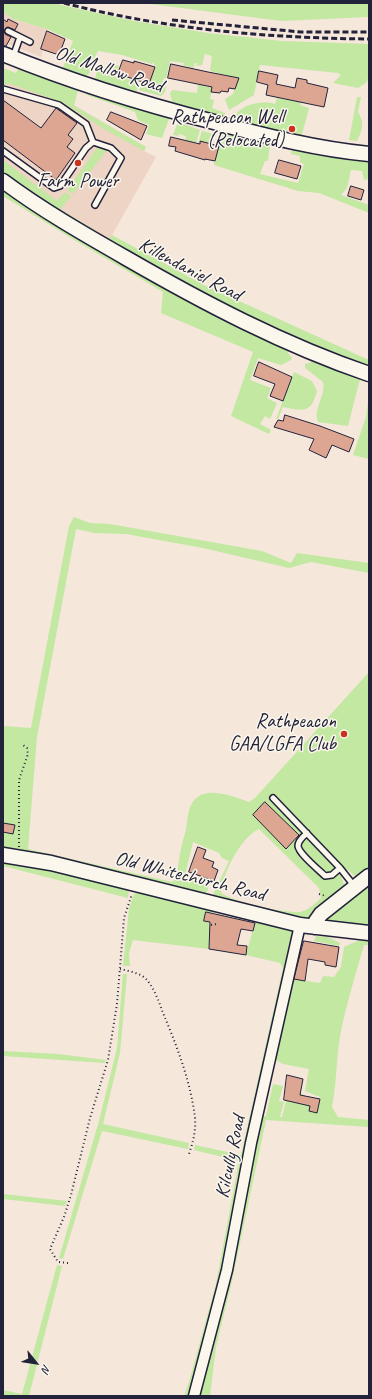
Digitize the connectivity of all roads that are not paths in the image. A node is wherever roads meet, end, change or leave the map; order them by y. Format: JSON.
{"nodes":[{"id":1,"x":8,"y":31,"type":"dead end"},
{"id":2,"x":20,"y":38,"type":"junction"},
{"id":3,"x":30,"y":42,"type":"dead end"},
{"id":4,"x":8,"y":56,"type":"edge"},
{"id":5,"x":3,"y":89,"type":"edge"},
{"id":6,"x":93,"y":142,"type":"junction"},
{"id":7,"x":3,"y":151,"type":"edge"},
{"id":8,"x":369,"y":154,"type":"edge"},
{"id":9,"x":3,"y":180,"type":"edge"},
{"id":10,"x":95,"y":205,"type":"dead end"},
{"id":11,"x":369,"y":374,"type":"edge"},
{"id":12,"x":273,"y":798,"type":"dead end"},
{"id":13,"x":307,"y":833,"type":"junction"},
{"id":14,"x":3,"y":855,"type":"edge"},
{"id":15,"x":340,"y":868,"type":"junction"},
{"id":16,"x":369,"y":876,"type":"edge"},
{"id":17,"x":355,"y":887,"type":"junction"},
{"id":18,"x":300,"y":925,"type":"junction"},
{"id":19,"x":315,"y":927,"type":"junction"},
{"id":20,"x":369,"y":933,"type":"edge"},
{"id":21,"x":194,"y":1396,"type":"edge"}],
"edges":[{"from":1,"to":2,"type":"lane"},
{"from":2,"to":3,"type":"lane"},
{"from":2,"to":4,"type":"lane"},
{"from":4,"to":8,"type":"street","name":"Old Mallow Road"},
{"from":5,"to":6,"type":"lane"},
{"from":6,"to":7,"type":"lane"},
{"from":6,"to":10,"type":"lane"},
{"from":9,"to":11,"type":"street","name":"Killendaniel Road"},
{"from":12,"to":13,"type":"lane"},
{"from":13,"to":15,"type":"lane"},
{"from":13,"to":15,"type":"lane"},
{"from":14,"to":18,"type":"street","name":"Old Whitechurch Road"},
{"from":15,"to":17,"type":"lane"},
{"from":16,"to":17,"type":"street"},
{"from":17,"to":19,"type":"street"},
{"from":18,"to":19,"type":"street","name":"Old Whitechurch Road"},
{"from":18,"to":21,"type":"street","name":"Kilcully Road"},
{"from":19,"to":20,"type":"street","name":"Old Whitechurch Road"}]}
